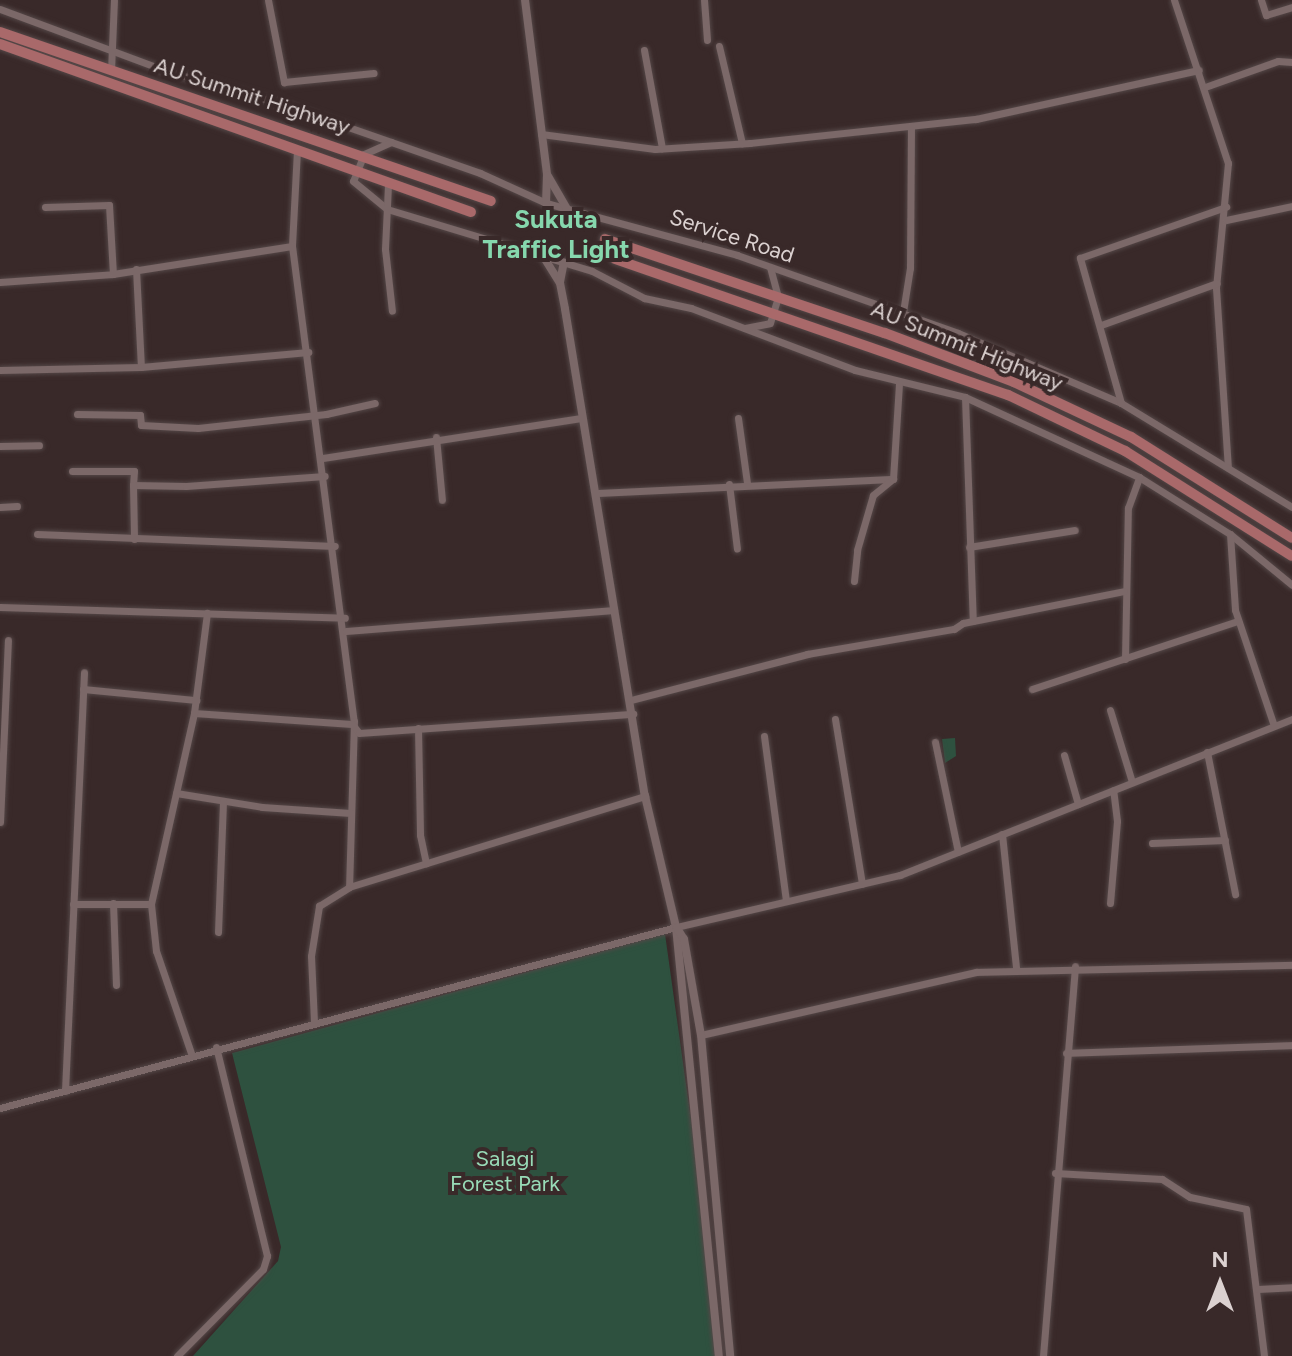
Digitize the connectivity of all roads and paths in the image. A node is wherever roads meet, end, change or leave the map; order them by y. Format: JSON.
{"nodes":[{"id":1,"x":114,"y":0,"type":"edge"},
{"id":2,"x":268,"y":0,"type":"edge"},
{"id":3,"x":525,"y":0,"type":"edge"},
{"id":4,"x":704,"y":0,"type":"edge"},
{"id":5,"x":1174,"y":0,"type":"edge"},
{"id":6,"x":1261,"y":0,"type":"edge"},
{"id":7,"x":1292,"y":7,"type":"edge"},
{"id":8,"x":0,"y":9,"type":"edge"},
{"id":9,"x":0,"y":32,"type":"edge"},
{"id":10,"x":707,"y":40,"type":"dead end"},
{"id":11,"x":0,"y":44,"type":"edge"},
{"id":12,"x":719,"y":46,"type":"dead end"},
{"id":13,"x":113,"y":49,"type":"junction"},
{"id":14,"x":644,"y":50,"type":"dead end"},
{"id":15,"x":1292,"y":62,"type":"edge"},
{"id":16,"x":1199,"y":70,"type":"junction"},
{"id":17,"x":111,"y":71,"type":"junction"},
{"id":18,"x":374,"y":73,"type":"dead end"},
{"id":19,"x":1205,"y":87,"type":"junction"},
{"id":20,"x":911,"y":126,"type":"junction"},
{"id":21,"x":541,"y":134,"type":"junction"},
{"id":22,"x":391,"y":142,"type":"junction"},
{"id":23,"x":742,"y":143,"type":"junction"},
{"id":24,"x":662,"y":148,"type":"junction"},
{"id":25,"x":297,"y":150,"type":"junction"},
{"id":26,"x":364,"y":154,"type":"junction"},
{"id":27,"x":357,"y":173,"type":"junction"},
{"id":28,"x":547,"y":175,"type":"junction"},
{"id":29,"x":388,"y":185,"type":"junction"},
{"id":30,"x":491,"y":201,"type":"dead end"},
{"id":31,"x":546,"y":203,"type":"junction"},
{"id":32,"x":1292,"y":206,"type":"edge"},
{"id":33,"x":45,"y":207,"type":"dead end"},
{"id":34,"x":1226,"y":207,"type":"junction"},
{"id":35,"x":387,"y":209,"type":"junction"},
{"id":36,"x":568,"y":210,"type":"junction"},
{"id":37,"x":471,"y":212,"type":"dead end"},
{"id":38,"x":1226,"y":220,"type":"junction"},
{"id":39,"x":605,"y":239,"type":"dead end"},
{"id":40,"x":292,"y":246,"type":"junction"},
{"id":41,"x":543,"y":256,"type":"junction"},
{"id":42,"x":615,"y":259,"type":"dead end"},
{"id":43,"x":564,"y":262,"type":"junction"},
{"id":44,"x":770,"y":267,"type":"junction"},
{"id":45,"x":136,"y":269,"type":"junction"},
{"id":46,"x":113,"y":274,"type":"junction"},
{"id":47,"x":0,"y":282,"type":"edge"},
{"id":48,"x":560,"y":283,"type":"junction"},
{"id":49,"x":1217,"y":283,"type":"junction"},
{"id":50,"x":778,"y":297,"type":"junction"},
{"id":51,"x":392,"y":311,"type":"dead end"},
{"id":52,"x":903,"y":312,"type":"junction"},
{"id":53,"x":773,"y":315,"type":"junction"},
{"id":54,"x":1101,"y":325,"type":"junction"},
{"id":55,"x":742,"y":328,"type":"junction"},
{"id":56,"x":308,"y":352,"type":"junction"},
{"id":57,"x":141,"y":367,"type":"junction"},
{"id":58,"x":0,"y":370,"type":"edge"},
{"id":59,"x":899,"y":383,"type":"junction"},
{"id":60,"x":965,"y":397,"type":"junction"},
{"id":61,"x":375,"y":403,"type":"dead end"},
{"id":62,"x":1121,"y":403,"type":"junction"},
{"id":63,"x":77,"y":414,"type":"dead end"},
{"id":64,"x":316,"y":414,"type":"junction"},
{"id":65,"x":581,"y":418,"type":"junction"},
{"id":66,"x":738,"y":418,"type":"dead end"},
{"id":67,"x":436,"y":437,"type":"junction"},
{"id":68,"x":39,"y":445,"type":"dead end"},
{"id":69,"x":0,"y":446,"type":"edge"},
{"id":70,"x":323,"y":458,"type":"junction"},
{"id":71,"x":1228,"y":468,"type":"junction"},
{"id":72,"x":72,"y":471,"type":"dead end"},
{"id":73,"x":325,"y":476,"type":"junction"},
{"id":74,"x":1139,"y":477,"type":"junction"},
{"id":75,"x":893,"y":479,"type":"junction"},
{"id":76,"x":747,"y":483,"type":"junction"},
{"id":77,"x":729,"y":484,"type":"junction"},
{"id":78,"x":133,"y":485,"type":"junction"},
{"id":79,"x":596,"y":493,"type":"junction"},
{"id":80,"x":442,"y":500,"type":"dead end"},
{"id":81,"x":17,"y":506,"type":"dead end"},
{"id":82,"x":0,"y":507,"type":"edge"},
{"id":83,"x":1292,"y":507,"type":"edge"},
{"id":84,"x":1075,"y":530,"type":"dead end"},
{"id":85,"x":37,"y":534,"type":"dead end"},
{"id":86,"x":1230,"y":534,"type":"junction"},
{"id":87,"x":1292,"y":538,"type":"edge"},
{"id":88,"x":134,"y":539,"type":"junction"},
{"id":89,"x":335,"y":546,"type":"junction"},
{"id":90,"x":969,"y":547,"type":"junction"},
{"id":91,"x":737,"y":549,"type":"dead end"},
{"id":92,"x":1292,"y":556,"type":"edge"},
{"id":93,"x":854,"y":581,"type":"dead end"},
{"id":94,"x":1292,"y":585,"type":"edge"},
{"id":95,"x":1124,"y":591,"type":"junction"},
{"id":96,"x":0,"y":607,"type":"edge"},
{"id":97,"x":614,"y":610,"type":"junction"},
{"id":98,"x":207,"y":613,"type":"junction"},
{"id":99,"x":345,"y":618,"type":"junction"},
{"id":100,"x":973,"y":621,"type":"junction"},
{"id":101,"x":1238,"y":621,"type":"junction"},
{"id":102,"x":346,"y":631,"type":"junction"},
{"id":103,"x":8,"y":640,"type":"dead end"},
{"id":104,"x":1125,"y":659,"type":"junction"},
{"id":105,"x":84,"y":672,"type":"dead end"},
{"id":106,"x":83,"y":689,"type":"junction"},
{"id":107,"x":1032,"y":689,"type":"dead end"},
{"id":108,"x":196,"y":700,"type":"junction"},
{"id":109,"x":631,"y":700,"type":"junction"},
{"id":110,"x":1110,"y":710,"type":"dead end"},
{"id":111,"x":194,"y":713,"type":"junction"},
{"id":112,"x":633,"y":714,"type":"junction"},
{"id":113,"x":835,"y":719,"type":"dead end"},
{"id":114,"x":1292,"y":719,"type":"edge"},
{"id":115,"x":1274,"y":726,"type":"junction"},
{"id":116,"x":354,"y":728,"type":"junction"},
{"id":117,"x":418,"y":728,"type":"junction"},
{"id":118,"x":764,"y":736,"type":"dead end"},
{"id":119,"x":935,"y":742,"type":"dead end"},
{"id":120,"x":1207,"y":752,"type":"junction"},
{"id":121,"x":1064,"y":755,"type":"dead end"},
{"id":122,"x":1132,"y":782,"type":"junction"},
{"id":123,"x":1113,"y":790,"type":"junction"},
{"id":124,"x":176,"y":793,"type":"junction"},
{"id":125,"x":645,"y":796,"type":"junction"},
{"id":126,"x":223,"y":801,"type":"junction"},
{"id":127,"x":1078,"y":804,"type":"junction"},
{"id":128,"x":351,"y":813,"type":"junction"},
{"id":129,"x":0,"y":822,"type":"edge"},
{"id":130,"x":1002,"y":834,"type":"junction"},
{"id":131,"x":1225,"y":840,"type":"junction"},
{"id":132,"x":1152,"y":843,"type":"dead end"},
{"id":133,"x":958,"y":852,"type":"junction"},
{"id":134,"x":426,"y":863,"type":"junction"},
{"id":135,"x":862,"y":884,"type":"junction"},
{"id":136,"x":349,"y":887,"type":"junction"},
{"id":137,"x":1235,"y":894,"type":"dead end"},
{"id":138,"x":786,"y":901,"type":"junction"},
{"id":139,"x":113,"y":903,"type":"junction"},
{"id":140,"x":1110,"y":903,"type":"dead end"},
{"id":141,"x":73,"y":904,"type":"junction"},
{"id":142,"x":151,"y":904,"type":"junction"},
{"id":143,"x":676,"y":927,"type":"junction"},
{"id":144,"x":218,"y":932,"type":"dead end"},
{"id":145,"x":1292,"y":965,"type":"edge"},
{"id":146,"x":1075,"y":966,"type":"junction"},
{"id":147,"x":1016,"y":967,"type":"junction"},
{"id":148,"x":116,"y":985,"type":"dead end"},
{"id":149,"x":314,"y":1022,"type":"junction"},
{"id":150,"x":701,"y":1035,"type":"junction"},
{"id":151,"x":1292,"y":1045,"type":"edge"},
{"id":152,"x":216,"y":1047,"type":"junction"},
{"id":153,"x":1066,"y":1053,"type":"junction"},
{"id":154,"x":192,"y":1056,"type":"junction"},
{"id":155,"x":65,"y":1091,"type":"junction"},
{"id":156,"x":0,"y":1108,"type":"edge"},
{"id":157,"x":1055,"y":1173,"type":"junction"},
{"id":158,"x":1292,"y":1287,"type":"edge"},
{"id":159,"x":1258,"y":1289,"type":"junction"},
{"id":160,"x":177,"y":1356,"type":"edge"},
{"id":161,"x":719,"y":1356,"type":"edge"},
{"id":162,"x":730,"y":1356,"type":"edge"},
{"id":163,"x":1043,"y":1356,"type":"edge"},
{"id":164,"x":1264,"y":1356,"type":"edge"}],
"edges":[{"from":1,"to":13,"type":"street"},
{"from":2,"to":18,"type":"street"},
{"from":3,"to":21,"type":"street"},
{"from":4,"to":10,"type":"street"},
{"from":5,"to":16,"type":"street"},
{"from":6,"to":7,"type":"street"},
{"from":8,"to":13,"type":"street","name":"Service Road"},
{"from":9,"to":17,"type":"main road","name":"AU Summit Highway"},
{"from":11,"to":25,"type":"main road","name":"AU Summit Highway"},
{"from":12,"to":23,"type":"street"},
{"from":13,"to":17,"type":"street"},
{"from":13,"to":22,"type":"street","name":"Service Road"},
{"from":14,"to":24,"type":"street"},
{"from":15,"to":19,"type":"street"},
{"from":16,"to":19,"type":"street"},
{"from":16,"to":20,"type":"street"},
{"from":17,"to":26,"type":"main road","name":"AU Summit Highway"},
{"from":19,"to":34,"type":"street"},
{"from":20,"to":23,"type":"street"},
{"from":20,"to":52,"type":"street"},
{"from":21,"to":24,"type":"street"},
{"from":21,"to":28,"type":"street"},
{"from":22,"to":26,"type":"street"},
{"from":22,"to":31,"type":"street","name":"Service Road"},
{"from":23,"to":24,"type":"street"},
{"from":25,"to":27,"type":"main road","name":"AU Summit Highway"},
{"from":25,"to":40,"type":"street"},
{"from":26,"to":27,"type":"street"},
{"from":26,"to":30,"type":"main road","name":"AU Summit Highway"},
{"from":27,"to":29,"type":"main road","name":"AU Summit Highway"},
{"from":27,"to":35,"type":"street"},
{"from":28,"to":31,"type":"street"},
{"from":28,"to":36,"type":"street"},
{"from":29,"to":35,"type":"street"},
{"from":29,"to":37,"type":"main road","name":"AU Summit Highway"},
{"from":31,"to":36,"type":"street","name":"Service Road"},
{"from":32,"to":38,"type":"street"},
{"from":33,"to":46,"type":"street"},
{"from":34,"to":38,"type":"street"},
{"from":34,"to":54,"type":"street"},
{"from":35,"to":41,"type":"street"},
{"from":35,"to":51,"type":"street"},
{"from":36,"to":44,"type":"street","name":"Service Road"},
{"from":38,"to":49,"type":"street"},
{"from":39,"to":50,"type":"main road","name":"AU Summit Highway"},
{"from":40,"to":45,"type":"street"},
{"from":40,"to":56,"type":"street"},
{"from":41,"to":43,"type":"street"},
{"from":41,"to":48,"type":"street"},
{"from":42,"to":53,"type":"main road","name":"AU Summit Highway"},
{"from":43,"to":48,"type":"street"},
{"from":43,"to":55,"type":"street"},
{"from":44,"to":50,"type":"street"},
{"from":44,"to":52,"type":"street","name":"Service Road"},
{"from":45,"to":46,"type":"street"},
{"from":45,"to":57,"type":"street"},
{"from":46,"to":47,"type":"street"},
{"from":48,"to":65,"type":"street"},
{"from":49,"to":54,"type":"street"},
{"from":49,"to":71,"type":"street"},
{"from":50,"to":53,"type":"street"},
{"from":50,"to":87,"type":"main road","name":"AU Summit Highway"},
{"from":52,"to":62,"type":"street","name":"Service Road"},
{"from":53,"to":55,"type":"street"},
{"from":53,"to":92,"type":"main road","name":"AU Summit Highway"},
{"from":54,"to":62,"type":"street"},
{"from":55,"to":59,"type":"street"},
{"from":56,"to":57,"type":"street"},
{"from":56,"to":64,"type":"street"},
{"from":57,"to":58,"type":"street"},
{"from":59,"to":60,"type":"street"},
{"from":59,"to":75,"type":"street"},
{"from":60,"to":74,"type":"street"},
{"from":60,"to":90,"type":"street"},
{"from":61,"to":64,"type":"street"},
{"from":62,"to":71,"type":"street","name":"Service Road"},
{"from":63,"to":64,"type":"street"},
{"from":64,"to":70,"type":"street"},
{"from":65,"to":67,"type":"street"},
{"from":65,"to":79,"type":"street"},
{"from":66,"to":76,"type":"street"},
{"from":67,"to":70,"type":"street"},
{"from":67,"to":80,"type":"street"},
{"from":68,"to":69,"type":"street"},
{"from":70,"to":73,"type":"street"},
{"from":71,"to":83,"type":"street","name":"Service Road"},
{"from":72,"to":78,"type":"street"},
{"from":73,"to":78,"type":"street"},
{"from":73,"to":89,"type":"street"},
{"from":74,"to":86,"type":"street"},
{"from":74,"to":95,"type":"street"},
{"from":75,"to":76,"type":"street"},
{"from":75,"to":93,"type":"street"},
{"from":76,"to":77,"type":"street"},
{"from":77,"to":79,"type":"street"},
{"from":77,"to":91,"type":"street"},
{"from":78,"to":88,"type":"street"},
{"from":79,"to":97,"type":"street"},
{"from":81,"to":82,"type":"street"},
{"from":84,"to":90,"type":"street"},
{"from":85,"to":88,"type":"street"},
{"from":86,"to":94,"type":"street"},
{"from":86,"to":101,"type":"street"},
{"from":88,"to":89,"type":"street"},
{"from":89,"to":99,"type":"street"},
{"from":90,"to":100,"type":"street"},
{"from":95,"to":100,"type":"street"},
{"from":95,"to":104,"type":"street"},
{"from":96,"to":98,"type":"street"},
{"from":97,"to":102,"type":"street"},
{"from":97,"to":109,"type":"street"},
{"from":98,"to":99,"type":"street"},
{"from":98,"to":108,"type":"street"},
{"from":99,"to":102,"type":"street"},
{"from":100,"to":109,"type":"street"},
{"from":101,"to":104,"type":"street"},
{"from":101,"to":115,"type":"street"},
{"from":102,"to":116,"type":"street"},
{"from":103,"to":129,"type":"street"},
{"from":104,"to":107,"type":"street"},
{"from":105,"to":106,"type":"street"},
{"from":106,"to":108,"type":"street"},
{"from":106,"to":141,"type":"street"},
{"from":108,"to":111,"type":"street"},
{"from":109,"to":112,"type":"street"},
{"from":110,"to":122,"type":"street"},
{"from":111,"to":116,"type":"street"},
{"from":111,"to":124,"type":"street"},
{"from":112,"to":117,"type":"street"},
{"from":112,"to":125,"type":"street"},
{"from":113,"to":135,"type":"street"},
{"from":114,"to":115,"type":"street"},
{"from":115,"to":120,"type":"street"},
{"from":116,"to":117,"type":"street"},
{"from":116,"to":128,"type":"street"},
{"from":117,"to":134,"type":"street"},
{"from":118,"to":138,"type":"street"},
{"from":119,"to":133,"type":"street"},
{"from":120,"to":122,"type":"street"},
{"from":120,"to":131,"type":"street"},
{"from":121,"to":127,"type":"street"},
{"from":122,"to":123,"type":"street"},
{"from":123,"to":127,"type":"street"},
{"from":123,"to":140,"type":"street"},
{"from":124,"to":126,"type":"street"},
{"from":124,"to":142,"type":"street"},
{"from":125,"to":134,"type":"street"},
{"from":125,"to":143,"type":"street"},
{"from":126,"to":128,"type":"street"},
{"from":126,"to":144,"type":"street"},
{"from":127,"to":130,"type":"street"},
{"from":128,"to":136,"type":"street"},
{"from":130,"to":133,"type":"street"},
{"from":130,"to":147,"type":"street"},
{"from":131,"to":132,"type":"street"},
{"from":131,"to":137,"type":"street"},
{"from":133,"to":135,"type":"street"},
{"from":134,"to":136,"type":"street"},
{"from":135,"to":138,"type":"street"},
{"from":136,"to":149,"type":"street"},
{"from":138,"to":143,"type":"street"},
{"from":139,"to":141,"type":"street"},
{"from":139,"to":142,"type":"street"},
{"from":139,"to":148,"type":"street"},
{"from":141,"to":155,"type":"street"},
{"from":142,"to":154,"type":"street"},
{"from":143,"to":149,"type":"street"},
{"from":143,"to":150,"type":"street"},
{"from":143,"to":161,"type":"street"},
{"from":145,"to":146,"type":"street"},
{"from":146,"to":147,"type":"street"},
{"from":146,"to":153,"type":"street"},
{"from":147,"to":150,"type":"street"},
{"from":149,"to":152,"type":"street"},
{"from":150,"to":162,"type":"street"},
{"from":151,"to":153,"type":"street"},
{"from":152,"to":154,"type":"street"},
{"from":152,"to":160,"type":"street"},
{"from":153,"to":157,"type":"street"},
{"from":154,"to":155,"type":"street"},
{"from":155,"to":156,"type":"street"},
{"from":157,"to":159,"type":"street"},
{"from":157,"to":163,"type":"street"},
{"from":158,"to":159,"type":"street"},
{"from":159,"to":164,"type":"street"}]}
